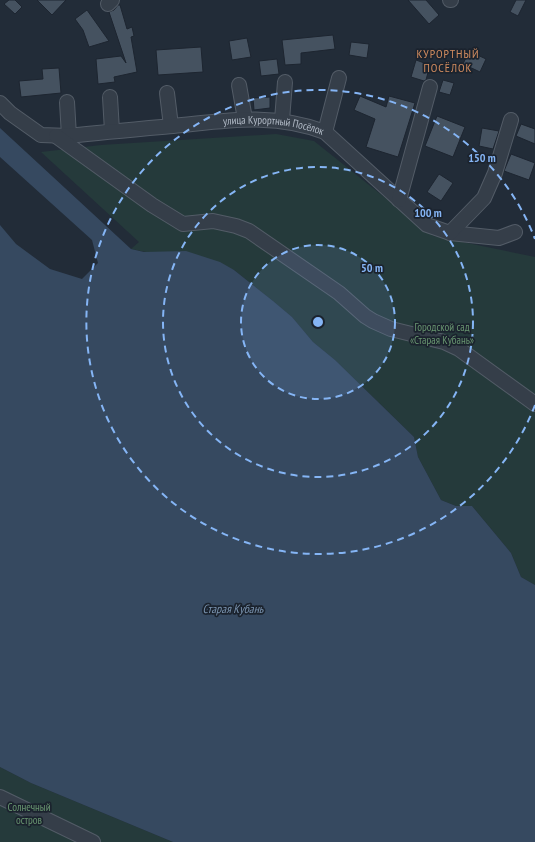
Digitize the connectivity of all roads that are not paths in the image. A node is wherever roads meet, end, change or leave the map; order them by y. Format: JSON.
{"nodes":[{"id":1,"x":339,"y":78,"type":"dead end"},
{"id":2,"x":285,"y":82,"type":"dead end"},
{"id":3,"x":239,"y":84,"type":"dead end"},
{"id":4,"x":430,"y":87,"type":"dead end"},
{"id":5,"x":167,"y":93,"type":"dead end"},
{"id":6,"x":110,"y":97,"type":"dead end"},
{"id":7,"x":67,"y":102,"type":"dead end"},
{"id":8,"x":0,"y":103,"type":"edge"},
{"id":9,"x":245,"y":119,"type":"junction"},
{"id":10,"x":282,"y":120,"type":"junction"},
{"id":11,"x":511,"y":120,"type":"dead end"},
{"id":12,"x":170,"y":126,"type":"junction"},
{"id":13,"x":112,"y":131,"type":"junction"},
{"id":14,"x":325,"y":132,"type":"junction"},
{"id":15,"x":63,"y":136,"type":"junction"},
{"id":16,"x":399,"y":200,"type":"junction"},
{"id":17,"x":515,"y":232,"type":"dead end"},
{"id":18,"x":450,"y":233,"type":"junction"},
{"id":19,"x":535,"y":404,"type":"edge"},
{"id":20,"x":0,"y":797,"type":"edge"},
{"id":21,"x":93,"y":842,"type":"edge"}],
"edges":[{"from":1,"to":14,"type":"street"},
{"from":2,"to":10,"type":"street"},
{"from":3,"to":9,"type":"street"},
{"from":4,"to":16,"type":"street"},
{"from":5,"to":12,"type":"street"},
{"from":6,"to":13,"type":"street"},
{"from":7,"to":15,"type":"street"},
{"from":8,"to":15,"type":"street","name":"улица Курортный Посёлок"},
{"from":9,"to":10,"type":"street","name":"улица Курортный Посёлок"},
{"from":9,"to":12,"type":"street","name":"улица Курортный Посёлок"},
{"from":10,"to":14,"type":"street","name":"улица Курортный Посёлок"},
{"from":11,"to":18,"type":"street"},
{"from":12,"to":13,"type":"street","name":"улица Курортный Посёлок"},
{"from":13,"to":15,"type":"street","name":"улица Курортный Посёлок"},
{"from":14,"to":16,"type":"street","name":"улица Курортный Посёлок"},
{"from":15,"to":19,"type":"street"},
{"from":16,"to":18,"type":"street","name":"улица Курортный Посёлок"},
{"from":17,"to":18,"type":"street","name":"улица Курортный Посёлок"},
{"from":20,"to":21,"type":"street"}]}
